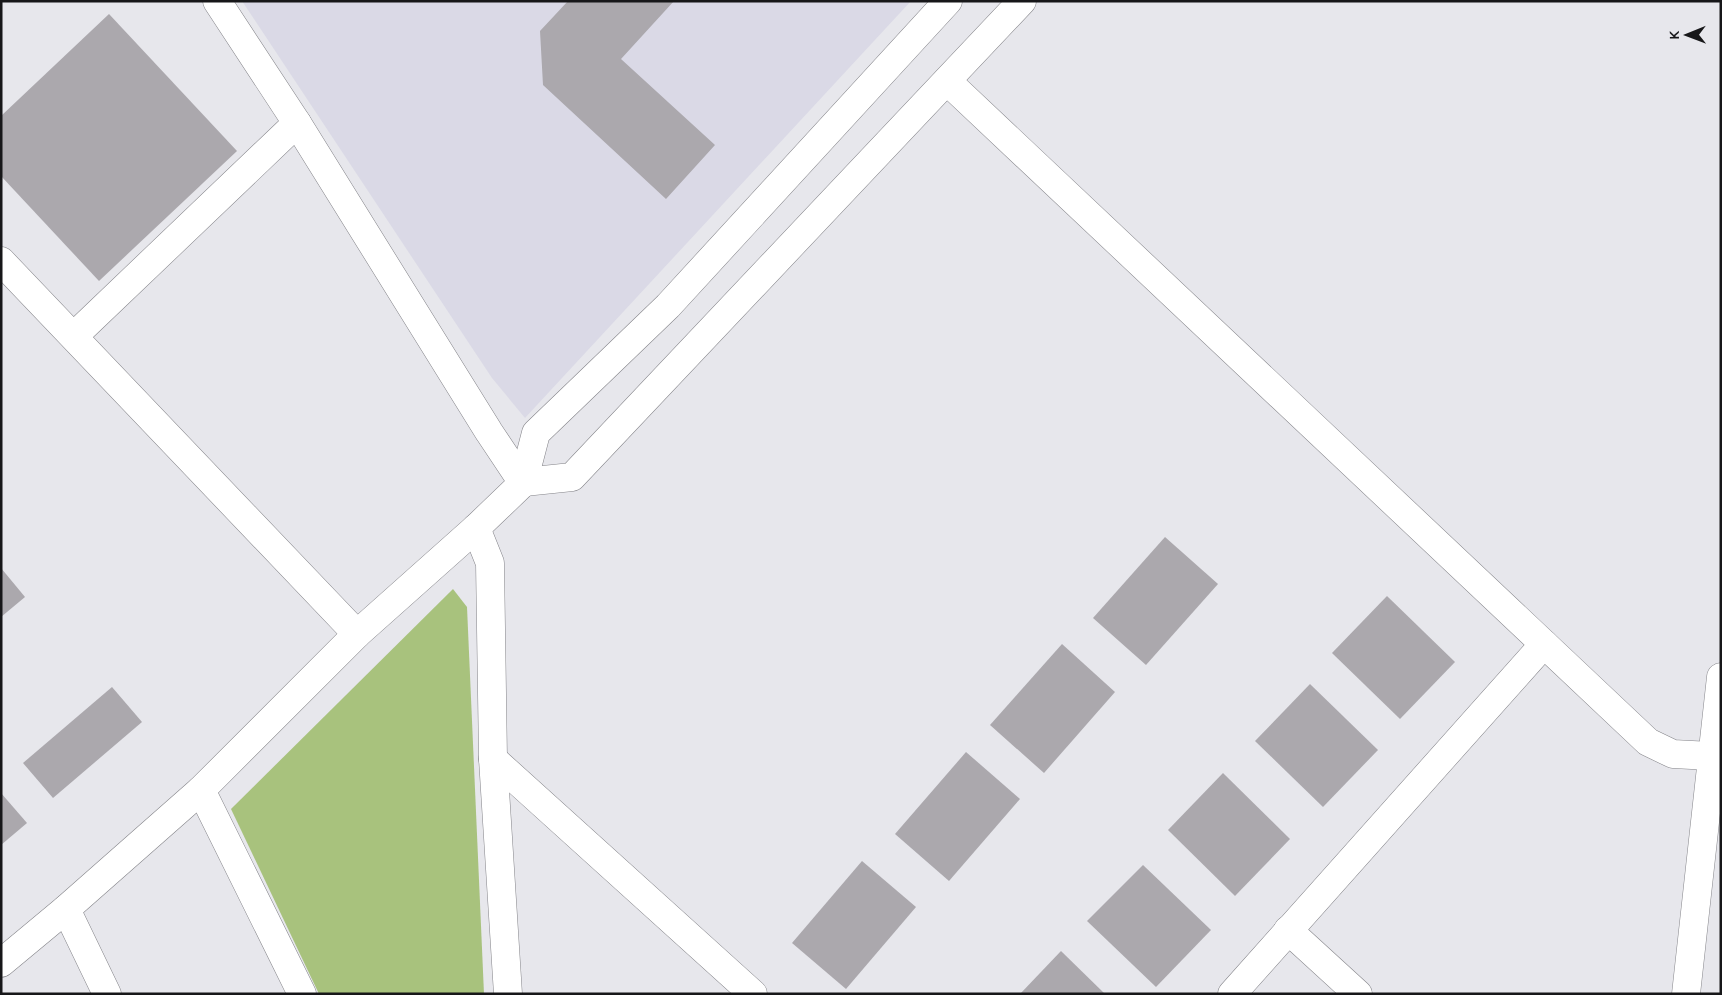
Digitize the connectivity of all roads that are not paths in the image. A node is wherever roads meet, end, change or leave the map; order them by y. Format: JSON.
{"nodes":[{"id":1,"x":216,"y":1,"type":"edge"},
{"id":2,"x":948,"y":1,"type":"edge"},
{"id":3,"x":1022,"y":1,"type":"edge"},
{"id":4,"x":947,"y":81,"type":"junction"},
{"id":5,"x":297,"y":123,"type":"junction"},
{"id":6,"x":1,"y":261,"type":"edge"},
{"id":7,"x":74,"y":336,"type":"junction"},
{"id":8,"x":524,"y":483,"type":"junction"},
{"id":9,"x":476,"y":528,"type":"junction"},
{"id":10,"x":357,"y":634,"type":"junction"},
{"id":11,"x":1544,"y":644,"type":"junction"},
{"id":12,"x":1721,"y":677,"type":"edge"},
{"id":13,"x":1711,"y":756,"type":"junction"},
{"id":14,"x":493,"y":759,"type":"junction"},
{"id":15,"x":201,"y":790,"type":"junction"},
{"id":16,"x":66,"y":909,"type":"junction"},
{"id":17,"x":1288,"y":930,"type":"junction"},
{"id":18,"x":1,"y":963,"type":"edge"},
{"id":19,"x":107,"y":994,"type":"edge"},
{"id":20,"x":302,"y":994,"type":"edge"},
{"id":21,"x":508,"y":994,"type":"edge"},
{"id":22,"x":753,"y":994,"type":"edge"},
{"id":23,"x":1232,"y":994,"type":"edge"},
{"id":24,"x":1358,"y":994,"type":"edge"},
{"id":25,"x":1686,"y":994,"type":"edge"}],
"edges":[{"from":1,"to":5,"type":"street"},
{"from":2,"to":8,"type":"street"},
{"from":3,"to":4,"type":"street"},
{"from":4,"to":8,"type":"street"},
{"from":4,"to":11,"type":"street"},
{"from":5,"to":7,"type":"street"},
{"from":5,"to":8,"type":"street"},
{"from":6,"to":7,"type":"street"},
{"from":7,"to":10,"type":"street"},
{"from":8,"to":9,"type":"street"},
{"from":9,"to":10,"type":"street"},
{"from":9,"to":14,"type":"street"},
{"from":10,"to":15,"type":"street"},
{"from":11,"to":13,"type":"street"},
{"from":11,"to":17,"type":"street"},
{"from":12,"to":13,"type":"street"},
{"from":13,"to":25,"type":"street"},
{"from":14,"to":21,"type":"street"},
{"from":14,"to":22,"type":"street"},
{"from":15,"to":16,"type":"street"},
{"from":15,"to":20,"type":"street"},
{"from":16,"to":18,"type":"street"},
{"from":16,"to":19,"type":"street"},
{"from":17,"to":23,"type":"street"},
{"from":17,"to":24,"type":"street"}]}
